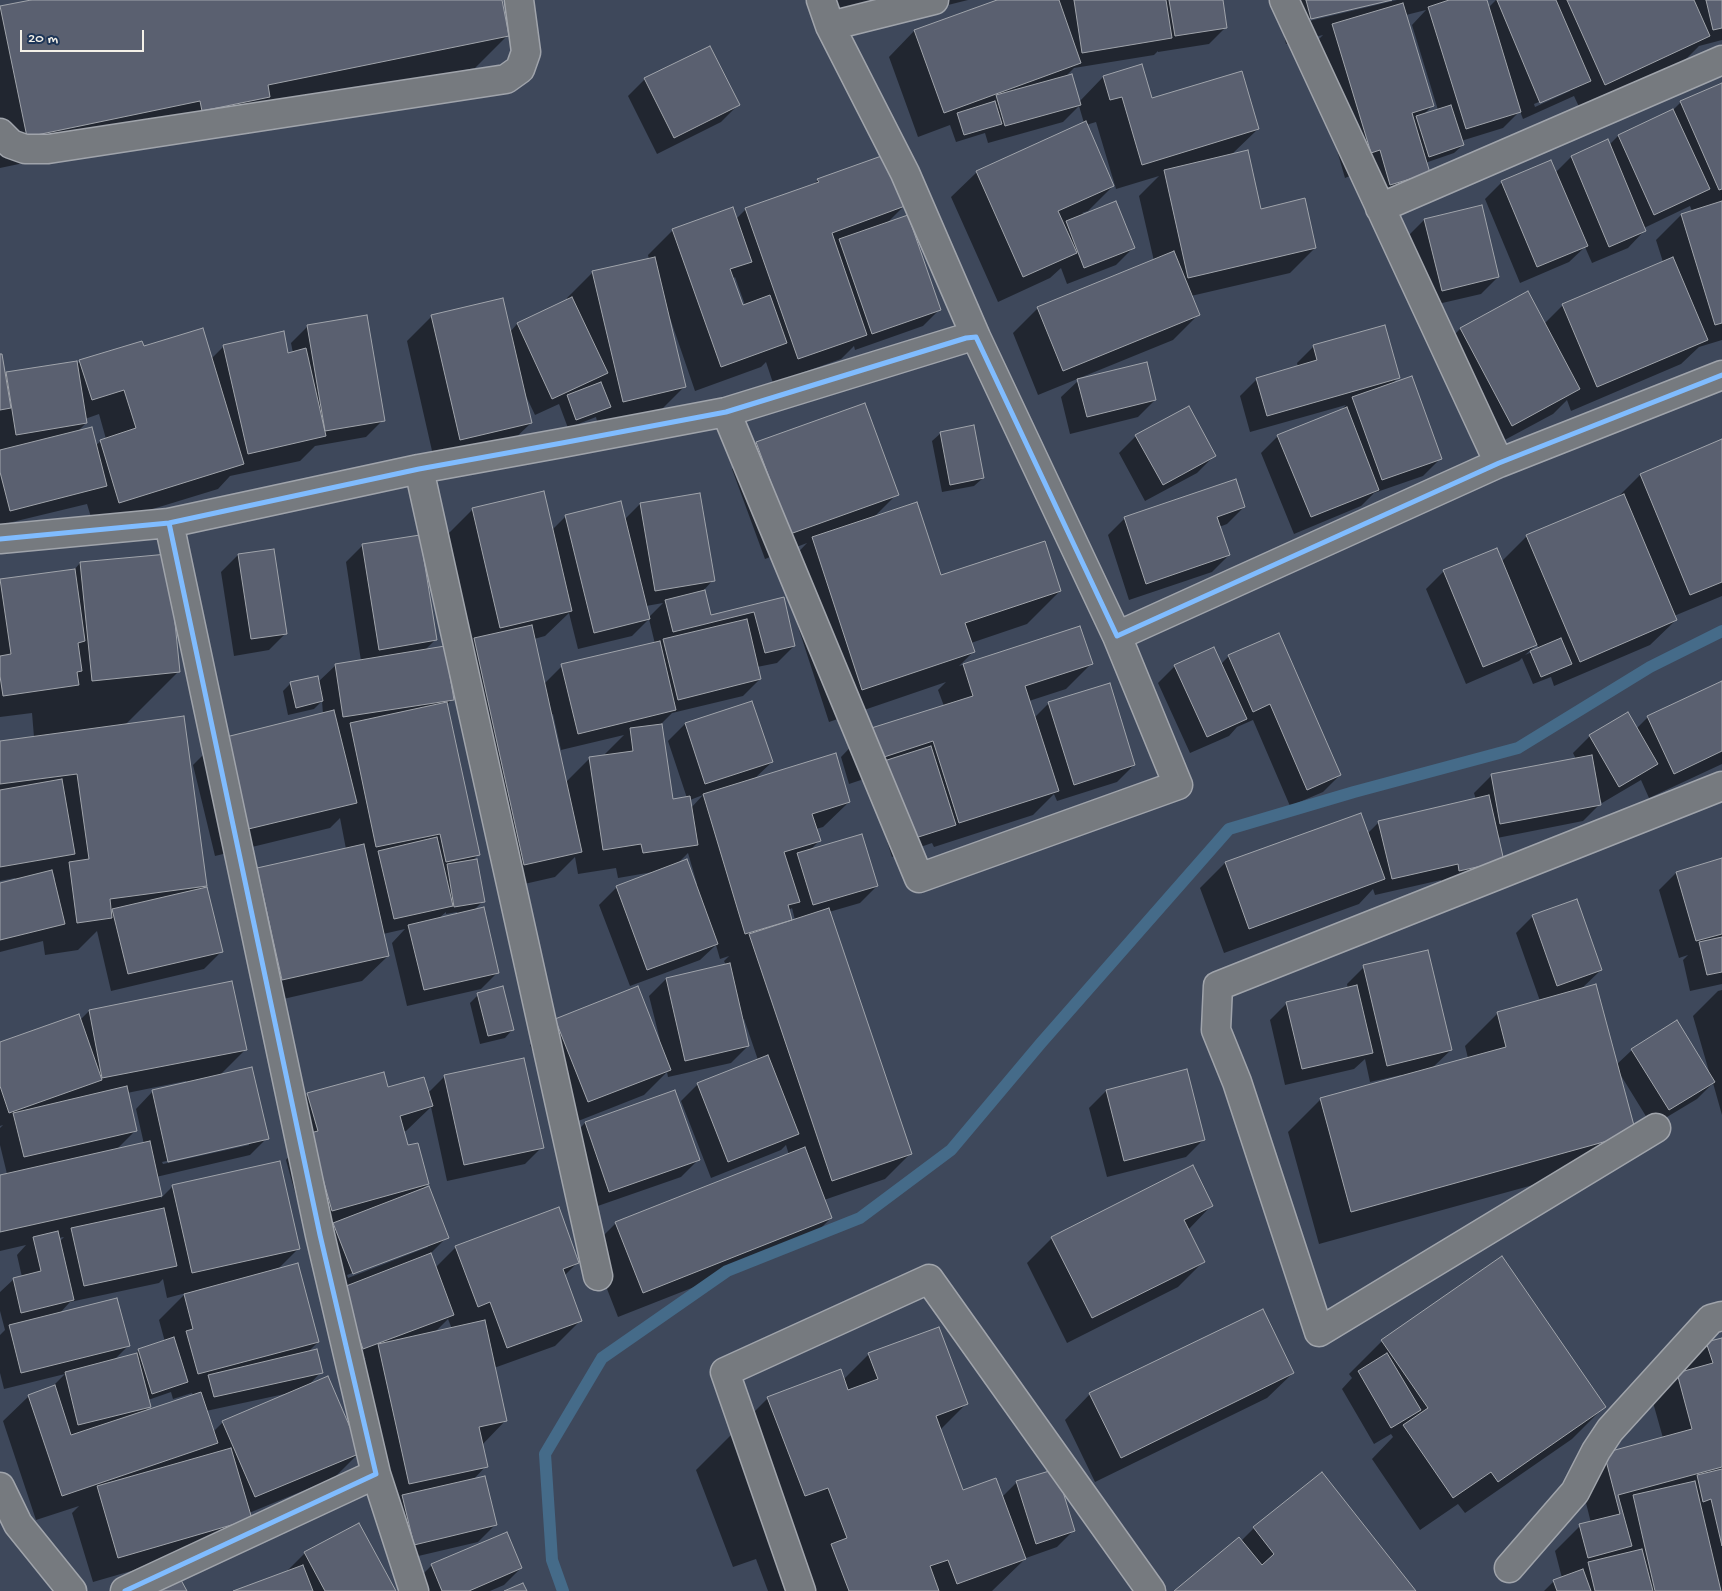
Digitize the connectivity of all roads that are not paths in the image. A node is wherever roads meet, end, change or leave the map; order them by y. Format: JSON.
{"nodes":[{"id":1,"x":519,"y":0,"type":"edge"},
{"id":2,"x":821,"y":0,"type":"edge"},
{"id":3,"x":934,"y":0,"type":"edge"},
{"id":4,"x":1284,"y":0,"type":"edge"},
{"id":5,"x":830,"y":26,"type":"junction"},
{"id":6,"x":1722,"y":60,"type":"edge"},
{"id":7,"x":0,"y":133,"type":"edge"},
{"id":8,"x":1380,"y":208,"type":"junction"},
{"id":9,"x":976,"y":337,"type":"junction"},
{"id":10,"x":1722,"y":375,"type":"edge"},
{"id":11,"x":726,"y":412,"type":"junction"},
{"id":12,"x":1498,"y":463,"type":"junction"},
{"id":13,"x":418,"y":469,"type":"junction"},
{"id":14,"x":169,"y":524,"type":"junction"},
{"id":15,"x":0,"y":539,"type":"edge"},
{"id":16,"x":1117,"y":636,"type":"junction"},
{"id":17,"x":1722,"y":786,"type":"edge"},
{"id":18,"x":1656,"y":1128,"type":"dead end"},
{"id":19,"x":598,"y":1276,"type":"dead end"},
{"id":20,"x":1722,"y":1316,"type":"edge"},
{"id":21,"x":376,"y":1474,"type":"junction"},
{"id":22,"x":0,"y":1488,"type":"edge"},
{"id":23,"x":1509,"y":1568,"type":"dead end"},
{"id":24,"x":72,"y":1591,"type":"edge"},
{"id":25,"x":125,"y":1591,"type":"edge"},
{"id":26,"x":414,"y":1591,"type":"edge"},
{"id":27,"x":800,"y":1591,"type":"edge"},
{"id":28,"x":1151,"y":1591,"type":"edge"}],
"edges":[{"from":1,"to":7,"type":"street"},
{"from":2,"to":5,"type":"street"},
{"from":3,"to":5,"type":"street"},
{"from":4,"to":8,"type":"street"},
{"from":5,"to":9,"type":"street"},
{"from":6,"to":8,"type":"street"},
{"from":8,"to":12,"type":"street"},
{"from":9,"to":11,"type":"street"},
{"from":9,"to":16,"type":"street"},
{"from":10,"to":12,"type":"street"},
{"from":11,"to":13,"type":"street"},
{"from":11,"to":16,"type":"street"},
{"from":12,"to":16,"type":"street"},
{"from":13,"to":14,"type":"street"},
{"from":13,"to":19,"type":"street"},
{"from":14,"to":15,"type":"street"},
{"from":14,"to":21,"type":"street"},
{"from":17,"to":18,"type":"street"},
{"from":20,"to":23,"type":"street"},
{"from":21,"to":25,"type":"street"},
{"from":21,"to":26,"type":"street"},
{"from":22,"to":24,"type":"street"},
{"from":27,"to":28,"type":"street"}]}
